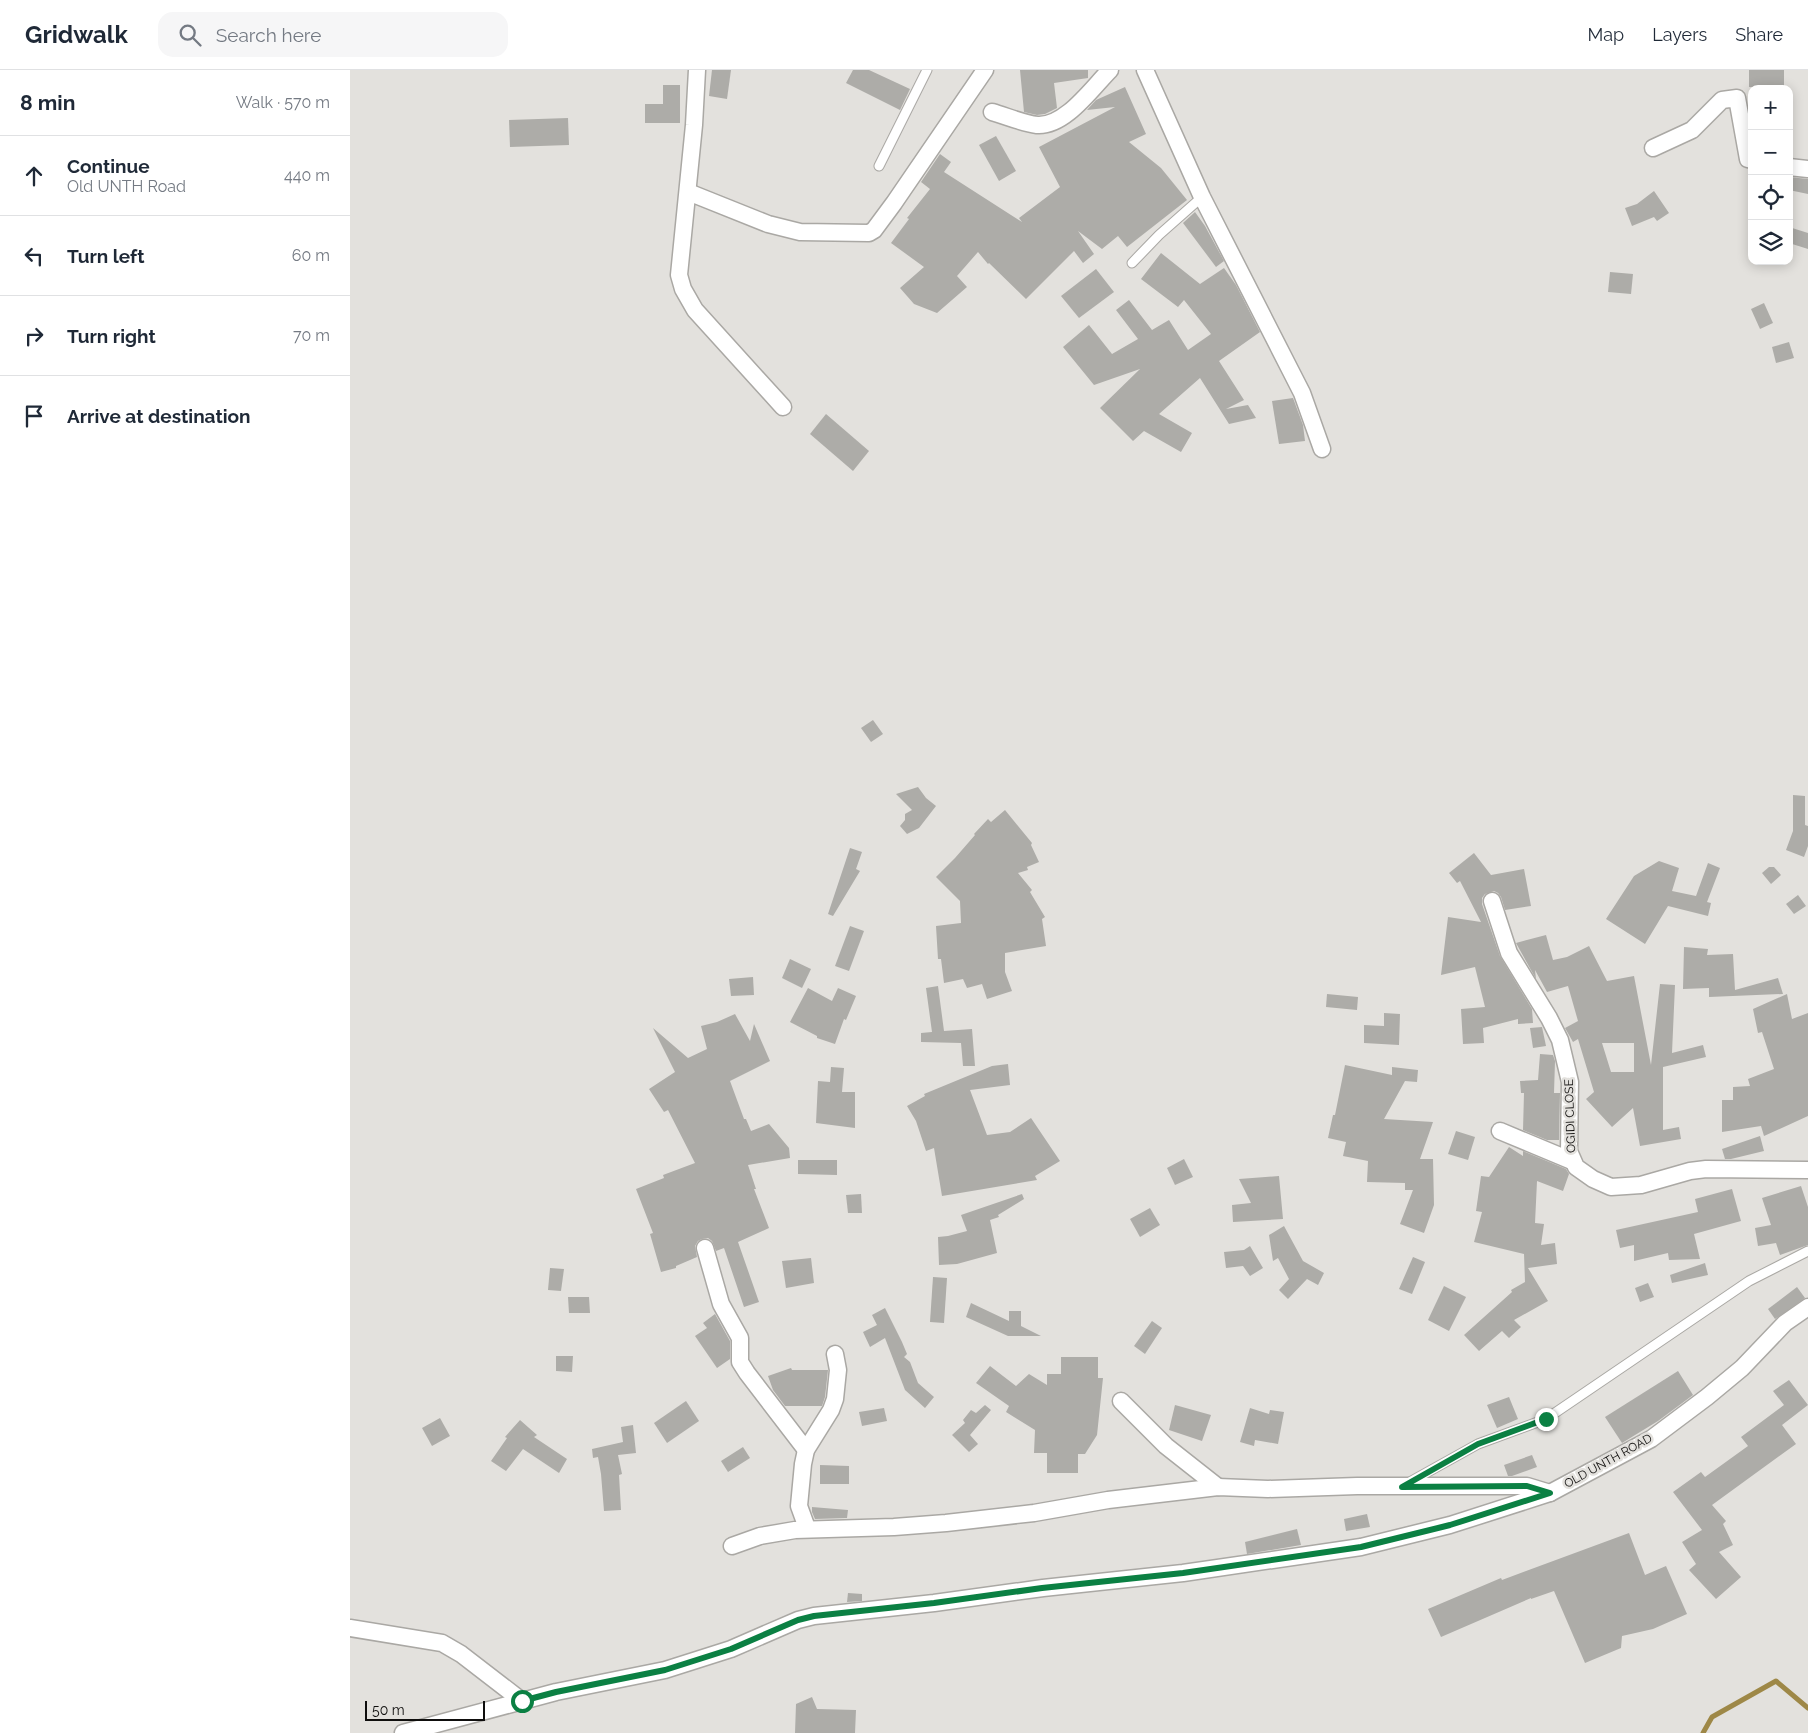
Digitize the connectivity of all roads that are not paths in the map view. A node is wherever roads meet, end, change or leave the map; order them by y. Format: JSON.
{"nodes":[{"id":1,"x":697,"y":70,"type":"edge"},
{"id":2,"x":927,"y":70,"type":"edge"},
{"id":3,"x":984,"y":70,"type":"edge"},
{"id":4,"x":1110,"y":70,"type":"edge"},
{"id":5,"x":1144,"y":70,"type":"edge"},
{"id":6,"x":992,"y":112,"type":"dead end"},
{"id":7,"x":1653,"y":148,"type":"dead end"},
{"id":8,"x":1748,"y":159,"type":"edge"},
{"id":9,"x":879,"y":166,"type":"dead end"},
{"id":10,"x":1793,"y":167,"type":"edge"},
{"id":11,"x":1808,"y":169,"type":"edge"},
{"id":12,"x":688,"y":192,"type":"junction"},
{"id":13,"x":1202,"y":197,"type":"junction"},
{"id":14,"x":1132,"y":263,"type":"dead end"},
{"id":15,"x":783,"y":407,"type":"dead end"},
{"id":16,"x":1322,"y":449,"type":"dead end"},
{"id":17,"x":1492,"y":901,"type":"dead end"},
{"id":18,"x":1500,"y":1131,"type":"dead end"},
{"id":19,"x":1572,"y":1161,"type":"junction"},
{"id":20,"x":1808,"y":1170,"type":"edge"},
{"id":21,"x":705,"y":1248,"type":"dead end"},
{"id":22,"x":1808,"y":1251,"type":"edge"},
{"id":23,"x":1808,"y":1307,"type":"edge"},
{"id":24,"x":835,"y":1354,"type":"dead end"},
{"id":25,"x":1121,"y":1402,"type":"dead end"},
{"id":26,"x":806,"y":1450,"type":"junction"},
{"id":27,"x":1218,"y":1487,"type":"junction"},
{"id":28,"x":1402,"y":1487,"type":"junction"},
{"id":29,"x":1550,"y":1493,"type":"junction"},
{"id":30,"x":807,"y":1528,"type":"junction"},
{"id":31,"x":732,"y":1546,"type":"dead end"},
{"id":32,"x":350,"y":1628,"type":"edge"},
{"id":33,"x":522,"y":1701,"type":"junction"},
{"id":34,"x":403,"y":1733,"type":"edge"}],
"edges":[{"from":1,"to":12,"type":"street"},
{"from":2,"to":9,"type":"lane"},
{"from":3,"to":12,"type":"street"},
{"from":4,"to":6,"type":"street"},
{"from":5,"to":13,"type":"street"},
{"from":7,"to":8,"type":"street"},
{"from":10,"to":11,"type":"street"},
{"from":12,"to":15,"type":"street"},
{"from":13,"to":14,"type":"lane"},
{"from":13,"to":16,"type":"street"},
{"from":17,"to":19,"type":"street","name":"OGIDI CLOSE"},
{"from":18,"to":19,"type":"street"},
{"from":19,"to":20,"type":"street","name":"OGIDI CLOSE"},
{"from":21,"to":26,"type":"street"},
{"from":22,"to":28,"type":"lane"},
{"from":23,"to":29,"type":"street","name":"OLD UNTH ROAD"},
{"from":24,"to":26,"type":"street"},
{"from":25,"to":27,"type":"street"},
{"from":26,"to":30,"type":"street"},
{"from":27,"to":28,"type":"street"},
{"from":27,"to":30,"type":"street"},
{"from":28,"to":29,"type":"street"},
{"from":29,"to":33,"type":"street","name":"OLD UNTH ROAD"},
{"from":30,"to":31,"type":"street"},
{"from":32,"to":33,"type":"street"},
{"from":33,"to":34,"type":"street","name":"OLD UNTH ROAD"}]}
